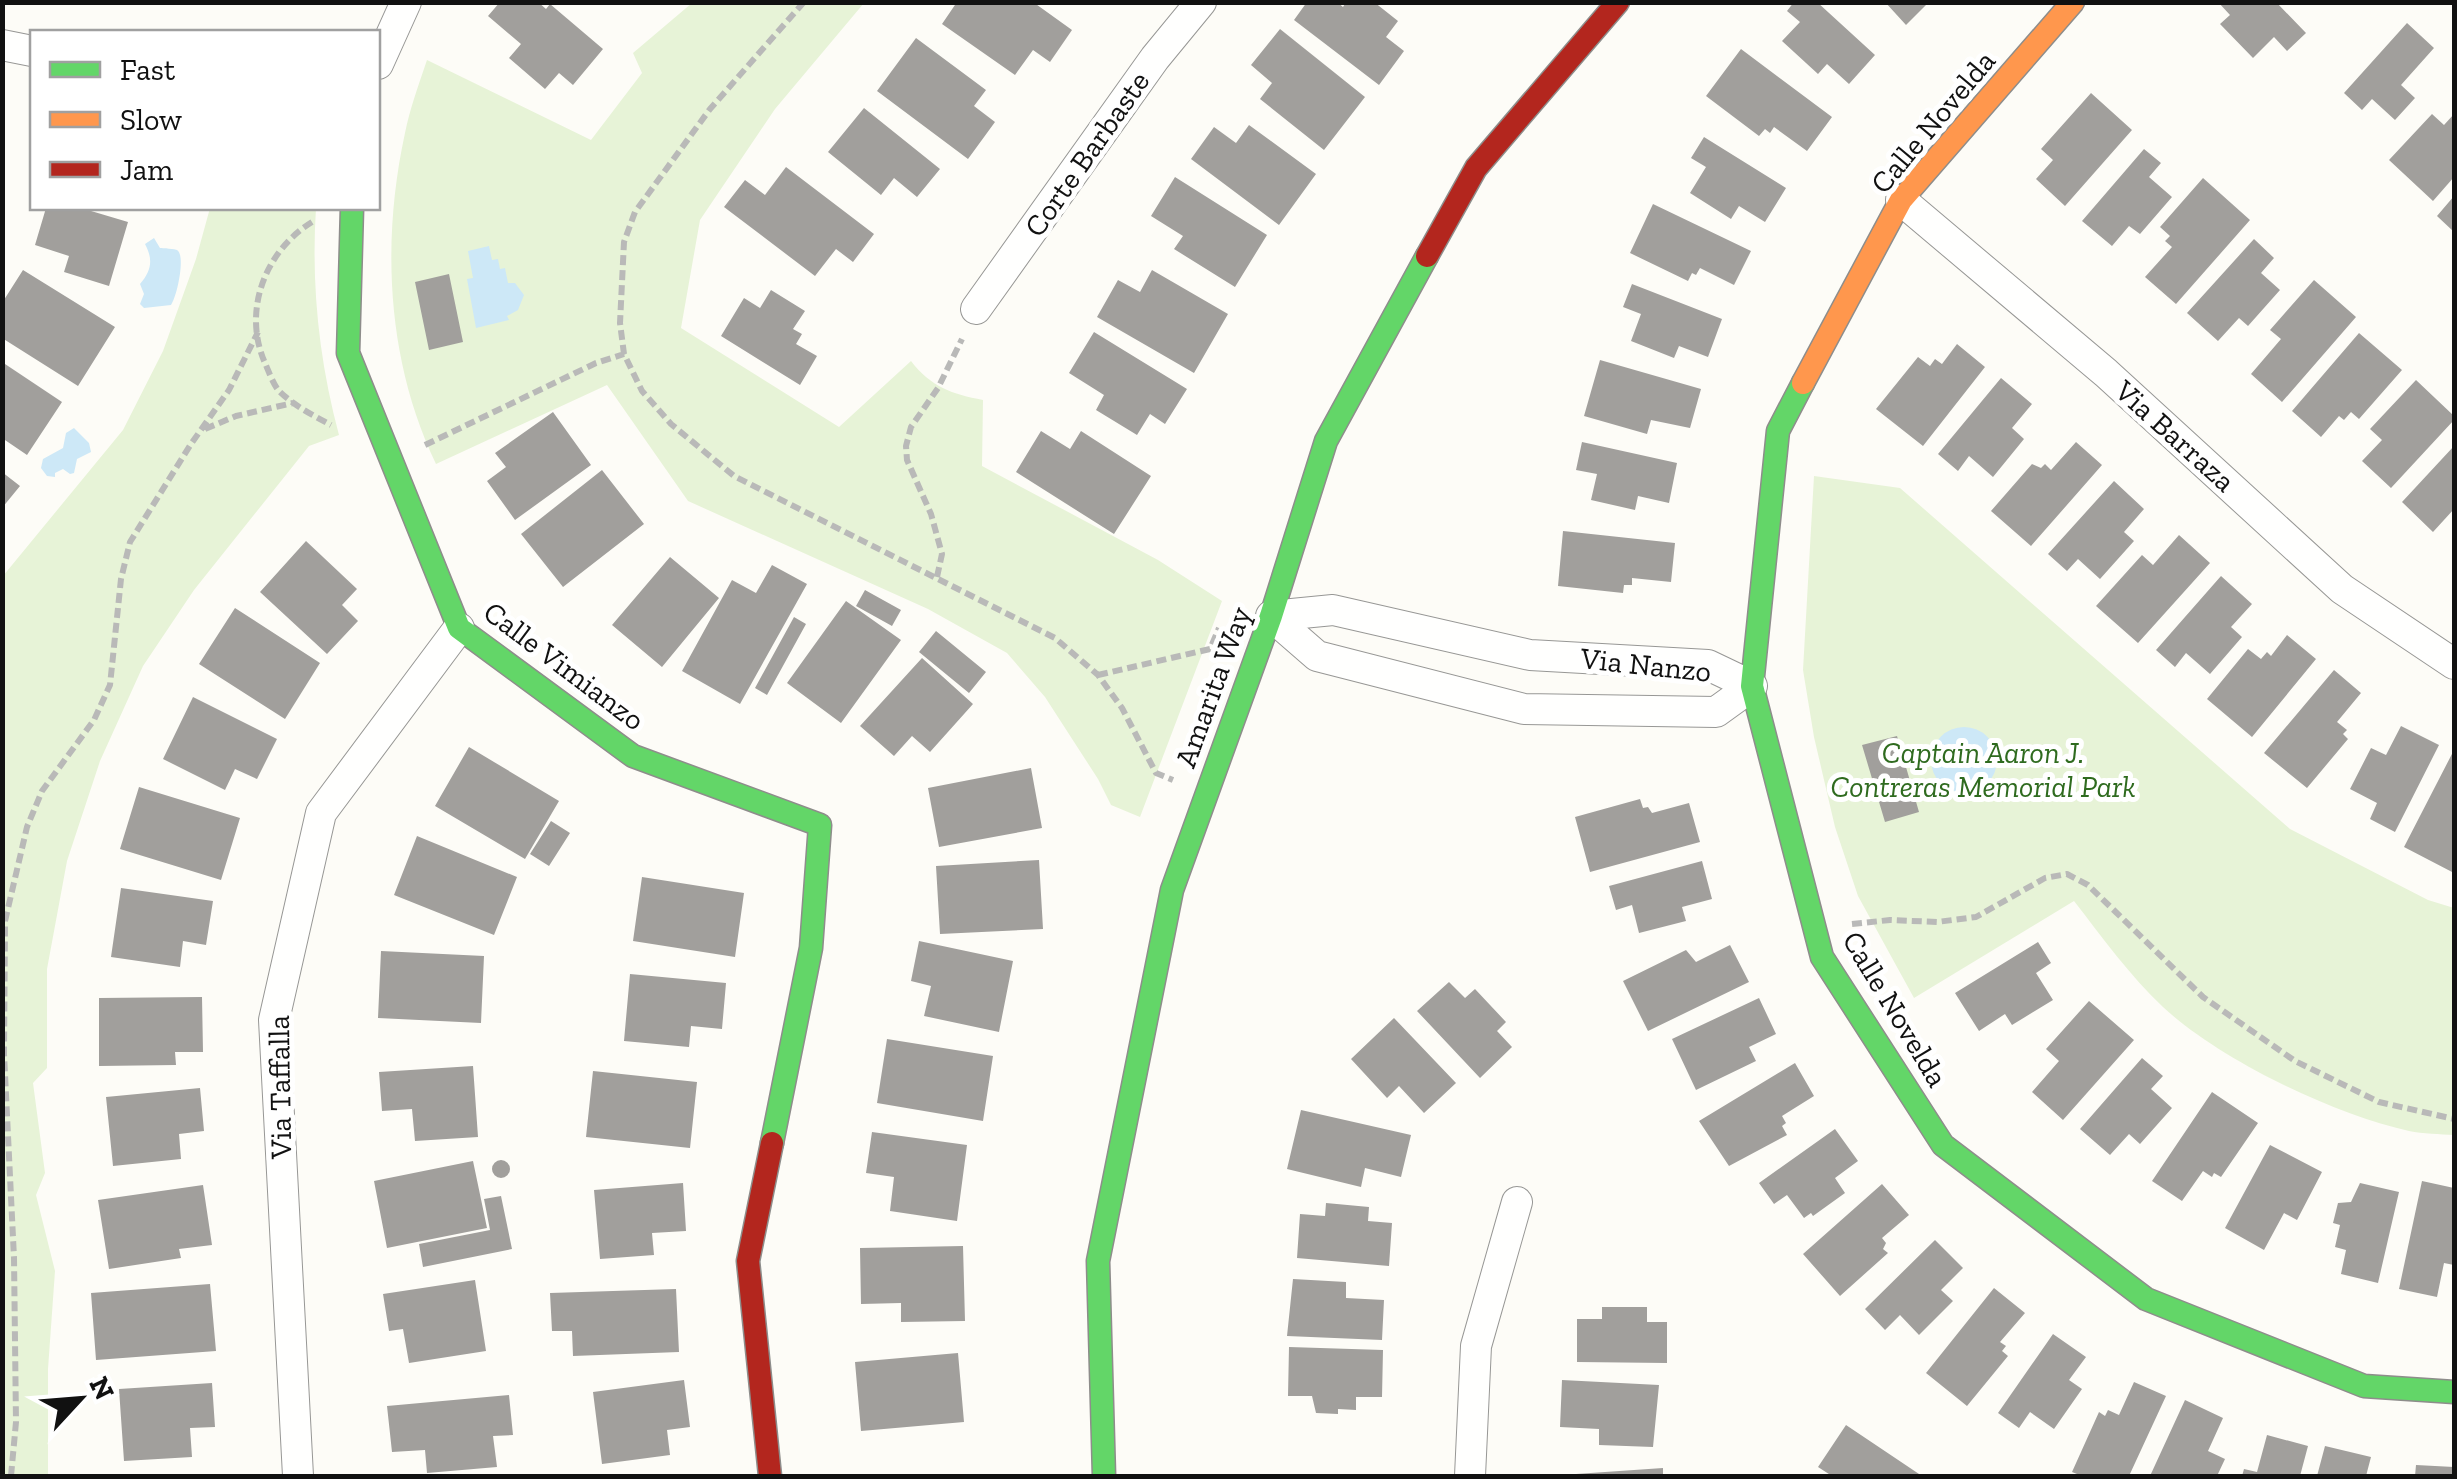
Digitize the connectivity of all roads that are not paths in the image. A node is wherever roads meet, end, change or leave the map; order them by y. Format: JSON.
{"nodes":[{"id":1,"x":406,"y":2,"type":"edge"},
{"id":2,"x":1201,"y":2,"type":"edge"},
{"id":3,"x":1618,"y":2,"type":"edge"},
{"id":4,"x":2074,"y":2,"type":"edge"},
{"id":5,"x":2,"y":45,"type":"edge"},
{"id":6,"x":30,"y":51,"type":"edge"},
{"id":7,"x":380,"y":60,"type":"edge"},
{"id":8,"x":1900,"y":200,"type":"junction"},
{"id":9,"x":352,"y":210,"type":"edge"},
{"id":10,"x":976,"y":309,"type":"road end"},
{"id":11,"x":1272,"y":616,"type":"junction"},
{"id":12,"x":459,"y":628,"type":"junction"},
{"id":13,"x":2454,"y":664,"type":"edge"},
{"id":14,"x":1752,"y":686,"type":"junction"},
{"id":15,"x":1517,"y":1202,"type":"dead end"},
{"id":16,"x":2454,"y":1392,"type":"edge"},
{"id":17,"x":298,"y":1476,"type":"edge"},
{"id":18,"x":770,"y":1476,"type":"edge"},
{"id":19,"x":1104,"y":1476,"type":"edge"},
{"id":20,"x":1470,"y":1476,"type":"edge"}],
"edges":[{"from":1,"to":7,"type":"street"},
{"from":2,"to":10,"type":"street","name":"Corte Barbaste"},
{"from":3,"to":11,"type":"street","name":"Amarita Way"},
{"from":4,"to":8,"type":"street","name":"Calle Novelda"},
{"from":5,"to":6,"type":"street"},
{"from":8,"to":13,"type":"street","name":"Via Barraza"},
{"from":8,"to":14,"type":"street","name":"Calle Novelda"},
{"from":9,"to":12,"type":"street","name":"Calle Vimianzo"},
{"from":11,"to":14,"type":"street","name":"Via Nanzo"},
{"from":11,"to":14,"type":"street","name":"Via Nanzo"},
{"from":11,"to":19,"type":"street","name":"Amarita Way"},
{"from":12,"to":17,"type":"street","name":"Via Taffalla"},
{"from":12,"to":18,"type":"street","name":"Calle Vimianzo"},
{"from":14,"to":16,"type":"street","name":"Calle Novelda"},
{"from":15,"to":20,"type":"street"}]}
